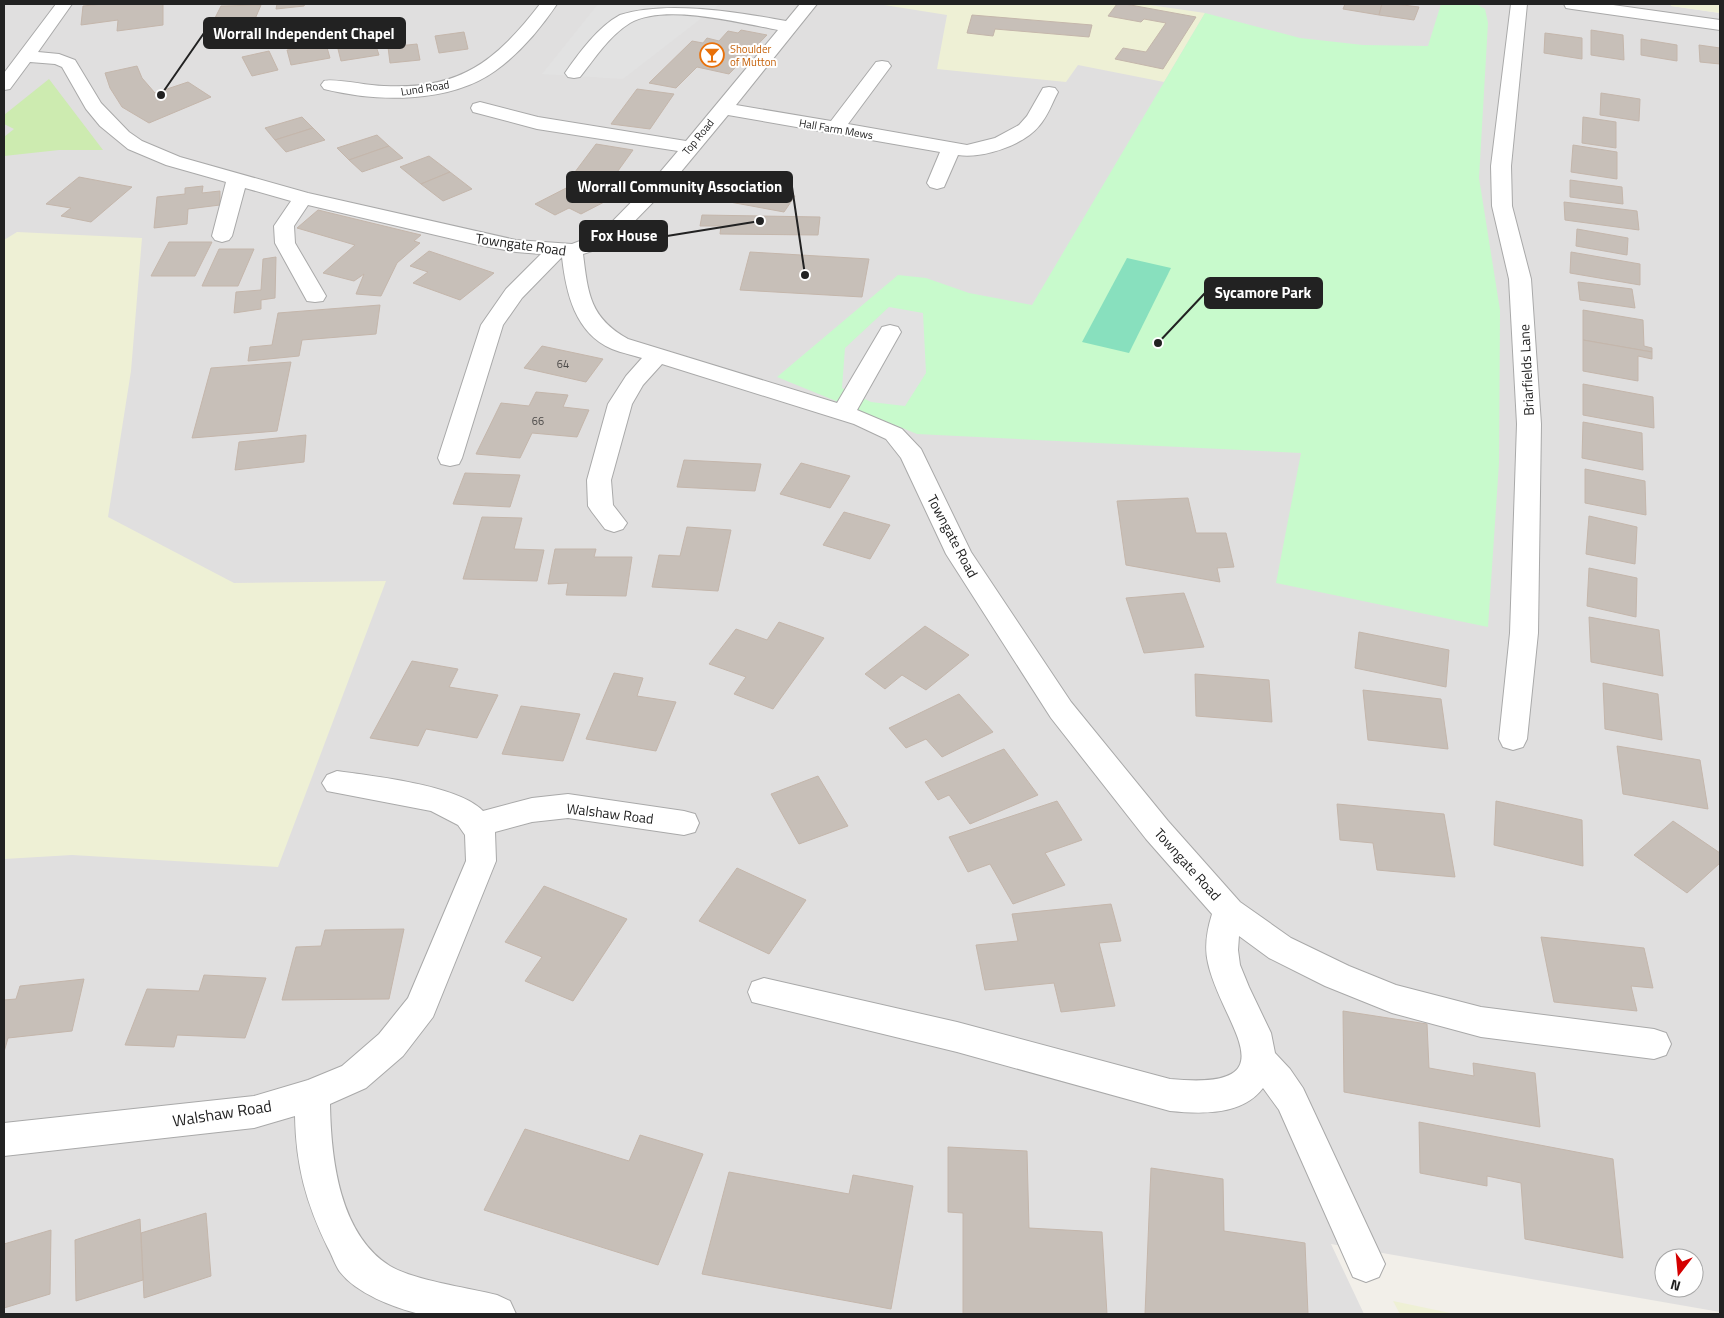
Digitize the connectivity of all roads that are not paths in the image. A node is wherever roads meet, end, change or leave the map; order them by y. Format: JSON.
{"nodes":[{"id":1,"x":64,"y":4,"type":"edge"},
{"id":2,"x":549,"y":4,"type":"edge"},
{"id":3,"x":809,"y":4,"type":"edge"},
{"id":4,"x":1519,"y":4,"type":"edge"},
{"id":5,"x":1572,"y":4,"type":"edge"},
{"id":6,"x":1720,"y":25,"type":"edge"},
{"id":7,"x":790,"y":27,"type":"junction"},
{"id":8,"x":25,"y":56,"type":"junction"},
{"id":9,"x":882,"y":66,"type":"dead end"},
{"id":10,"x":574,"y":73,"type":"dead end"},
{"id":11,"x":4,"y":85,"type":"edge"},
{"id":12,"x":330,"y":85,"type":"dead end"},
{"id":13,"x":1049,"y":92,"type":"dead end"},
{"id":14,"x":480,"y":108,"type":"dead end"},
{"id":15,"x":722,"y":108,"type":"junction"},
{"id":16,"x":836,"y":129,"type":"junction"},
{"id":17,"x":690,"y":147,"type":"junction"},
{"id":18,"x":951,"y":149,"type":"junction"},
{"id":19,"x":237,"y":179,"type":"junction"},
{"id":20,"x":937,"y":183,"type":"dead end"},
{"id":21,"x":303,"y":198,"type":"junction"},
{"id":22,"x":222,"y":236,"type":"dead end"},
{"id":23,"x":566,"y":250,"type":"junction"},
{"id":24,"x":315,"y":296,"type":"dead end"},
{"id":25,"x":890,"y":332,"type":"dead end"},
{"id":26,"x":657,"y":356,"type":"junction"},
{"id":27,"x":843,"y":413,"type":"junction"},
{"id":28,"x":450,"y":458,"type":"dead end"},
{"id":29,"x":614,"y":522,"type":"dead end"},
{"id":30,"x":1512,"y":739,"type":"dead end"},
{"id":31,"x":337,"y":783,"type":"dead end"},
{"id":32,"x":684,"y":823,"type":"dead end"},
{"id":33,"x":477,"y":825,"type":"junction"},
{"id":34,"x":1229,"y":911,"type":"junction"},
{"id":35,"x":764,"y":992,"type":"dead end"},
{"id":36,"x":1654,"y":1044,"type":"dead end"},
{"id":37,"x":1260,"y":1061,"type":"junction"},
{"id":38,"x":312,"y":1095,"type":"junction"},
{"id":39,"x":4,"y":1140,"type":"edge"},
{"id":40,"x":1366,"y":1264,"type":"dead end"},
{"id":41,"x":497,"y":1314,"type":"edge"}],
"edges":[{"from":1,"to":8,"type":"street"},
{"from":2,"to":12,"type":"street","name":"Lund Road"},
{"from":3,"to":7,"type":"street","name":"Top Road"},
{"from":4,"to":30,"type":"street","name":"Briarfields Lane"},
{"from":5,"to":6,"type":"street"},
{"from":7,"to":10,"type":"street"},
{"from":7,"to":15,"type":"street","name":"Top Road"},
{"from":8,"to":11,"type":"street"},
{"from":8,"to":19,"type":"street","name":"Towngate Road"},
{"from":9,"to":16,"type":"street"},
{"from":13,"to":18,"type":"street","name":"Hall Farm Mews"},
{"from":14,"to":17,"type":"street"},
{"from":15,"to":16,"type":"street","name":"Hall Farm Mews"},
{"from":15,"to":17,"type":"street","name":"Top Road"},
{"from":16,"to":18,"type":"street","name":"Hall Farm Mews"},
{"from":17,"to":23,"type":"street","name":"Top Road"},
{"from":18,"to":20,"type":"street"},
{"from":19,"to":21,"type":"street","name":"Towngate Road"},
{"from":19,"to":22,"type":"street"},
{"from":21,"to":23,"type":"street","name":"Towngate Road"},
{"from":21,"to":24,"type":"street"},
{"from":23,"to":26,"type":"street","name":"Towngate Road"},
{"from":23,"to":28,"type":"street"},
{"from":25,"to":27,"type":"street"},
{"from":26,"to":27,"type":"street","name":"Towngate Road"},
{"from":26,"to":29,"type":"street"},
{"from":27,"to":34,"type":"street","name":"Towngate Road"},
{"from":31,"to":33,"type":"street"},
{"from":32,"to":33,"type":"street","name":"Walshaw Road"},
{"from":33,"to":38,"type":"street","name":"Walshaw Road"},
{"from":34,"to":36,"type":"street"},
{"from":34,"to":37,"type":"street","name":"Towngate Road"},
{"from":35,"to":37,"type":"street"},
{"from":37,"to":40,"type":"street"},
{"from":38,"to":39,"type":"street","name":"Walshaw Road"},
{"from":38,"to":41,"type":"street"}]}
